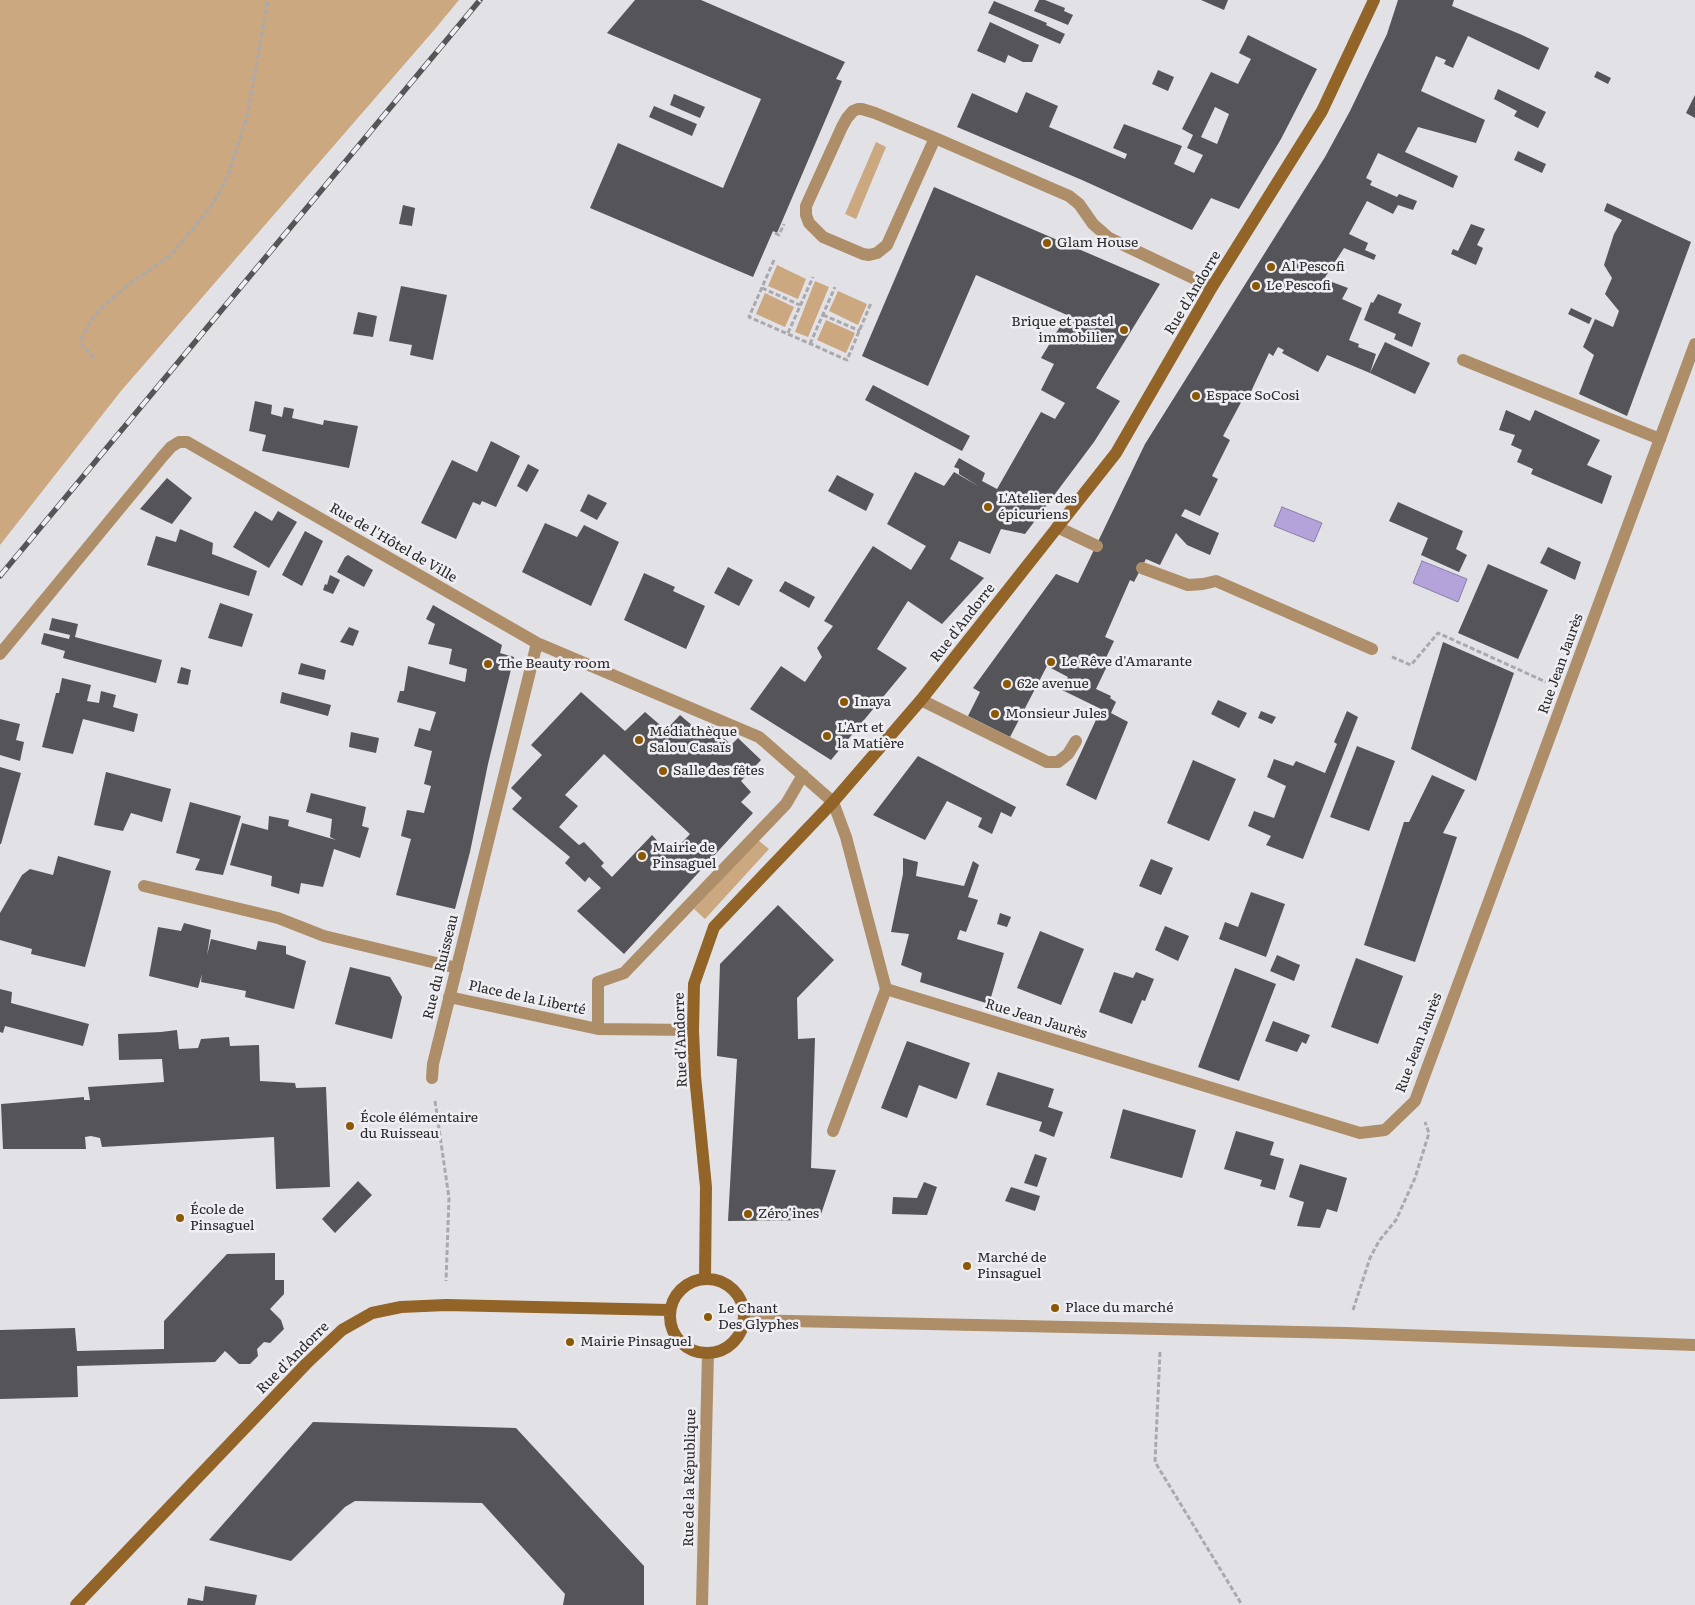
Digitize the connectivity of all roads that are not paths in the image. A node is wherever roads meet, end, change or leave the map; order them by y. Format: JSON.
{"nodes":[{"id":1,"x":1374,"y":0,"type":"edge"},
{"id":2,"x":935,"y":138,"type":"junction"},
{"id":3,"x":1212,"y":288,"type":"junction"},
{"id":4,"x":1695,"y":344,"type":"edge"},
{"id":5,"x":1463,"y":360,"type":"dead end"},
{"id":6,"x":1660,"y":439,"type":"junction"},
{"id":7,"x":1057,"y":527,"type":"junction"},
{"id":8,"x":1097,"y":546,"type":"dead end"},
{"id":9,"x":1142,"y":568,"type":"dead end"},
{"id":10,"x":537,"y":643,"type":"junction"},
{"id":11,"x":1372,"y":649,"type":"road end"},
{"id":12,"x":0,"y":654,"type":"edge"},
{"id":13,"x":921,"y":700,"type":"junction"},
{"id":14,"x":1076,"y":741,"type":"dead end"},
{"id":15,"x":803,"y":775,"type":"junction"},
{"id":16,"x":832,"y":802,"type":"junction"},
{"id":17,"x":144,"y":886,"type":"dead end"},
{"id":18,"x":457,"y":968,"type":"junction"},
{"id":19,"x":886,"y":989,"type":"junction"},
{"id":20,"x":449,"y":997,"type":"junction"},
{"id":21,"x":598,"y":1030,"type":"junction"},
{"id":22,"x":693,"y":1030,"type":"junction"},
{"id":23,"x":432,"y":1078,"type":"road end"},
{"id":24,"x":833,"y":1131,"type":"dead end"},
{"id":25,"x":705,"y":1279,"type":"junction"},
{"id":26,"x":670,"y":1310,"type":"junction"},
{"id":27,"x":744,"y":1320,"type":"junction"},
{"id":28,"x":1695,"y":1344,"type":"edge"},
{"id":29,"x":708,"y":1353,"type":"junction"},
{"id":30,"x":76,"y":1605,"type":"edge"},
{"id":31,"x":702,"y":1605,"type":"edge"}],
"edges":[{"from":1,"to":3,"type":"main road","name":"Rue d'Andorre"},
{"from":2,"to":2,"type":"street"},
{"from":2,"to":3,"type":"street"},
{"from":3,"to":7,"type":"main road","name":"Rue d'Andorre"},
{"from":4,"to":6,"type":"street","name":"Rue Jean Jaurès"},
{"from":5,"to":6,"type":"street"},
{"from":6,"to":19,"type":"street","name":"Rue Jean Jaurès"},
{"from":7,"to":8,"type":"street"},
{"from":7,"to":13,"type":"main road","name":"Rue d'Andorre"},
{"from":9,"to":11,"type":"street"},
{"from":10,"to":12,"type":"street","name":"Rue de l'Hôtel de Ville"},
{"from":10,"to":15,"type":"street","name":"Rue de l'Hôtel de Ville"},
{"from":10,"to":18,"type":"street","name":"Rue du Ruisseau"},
{"from":13,"to":14,"type":"street"},
{"from":13,"to":16,"type":"main road","name":"Rue d'Andorre"},
{"from":15,"to":16,"type":"street","name":"Rue de l'Hôtel de Ville"},
{"from":15,"to":21,"type":"street","name":"Place de la Liberté"},
{"from":16,"to":19,"type":"street"},
{"from":16,"to":22,"type":"main road","name":"Rue d'Andorre"},
{"from":17,"to":18,"type":"street"},
{"from":18,"to":20,"type":"street","name":"Rue du Ruisseau"},
{"from":19,"to":24,"type":"street"},
{"from":20,"to":21,"type":"street","name":"Place de la Liberté"},
{"from":20,"to":23,"type":"street","name":"Rue du Ruisseau"},
{"from":21,"to":22,"type":"street","name":"Place de la Liberté"},
{"from":22,"to":25,"type":"main road","name":"Rue d'Andorre"},
{"from":25,"to":26,"type":"main road"},
{"from":25,"to":27,"type":"main road"},
{"from":26,"to":29,"type":"main road"},
{"from":26,"to":30,"type":"main road","name":"Rue d'Andorre"},
{"from":27,"to":28,"type":"street"},
{"from":27,"to":29,"type":"main road"},
{"from":29,"to":31,"type":"street","name":"Rue de la République"}]}
